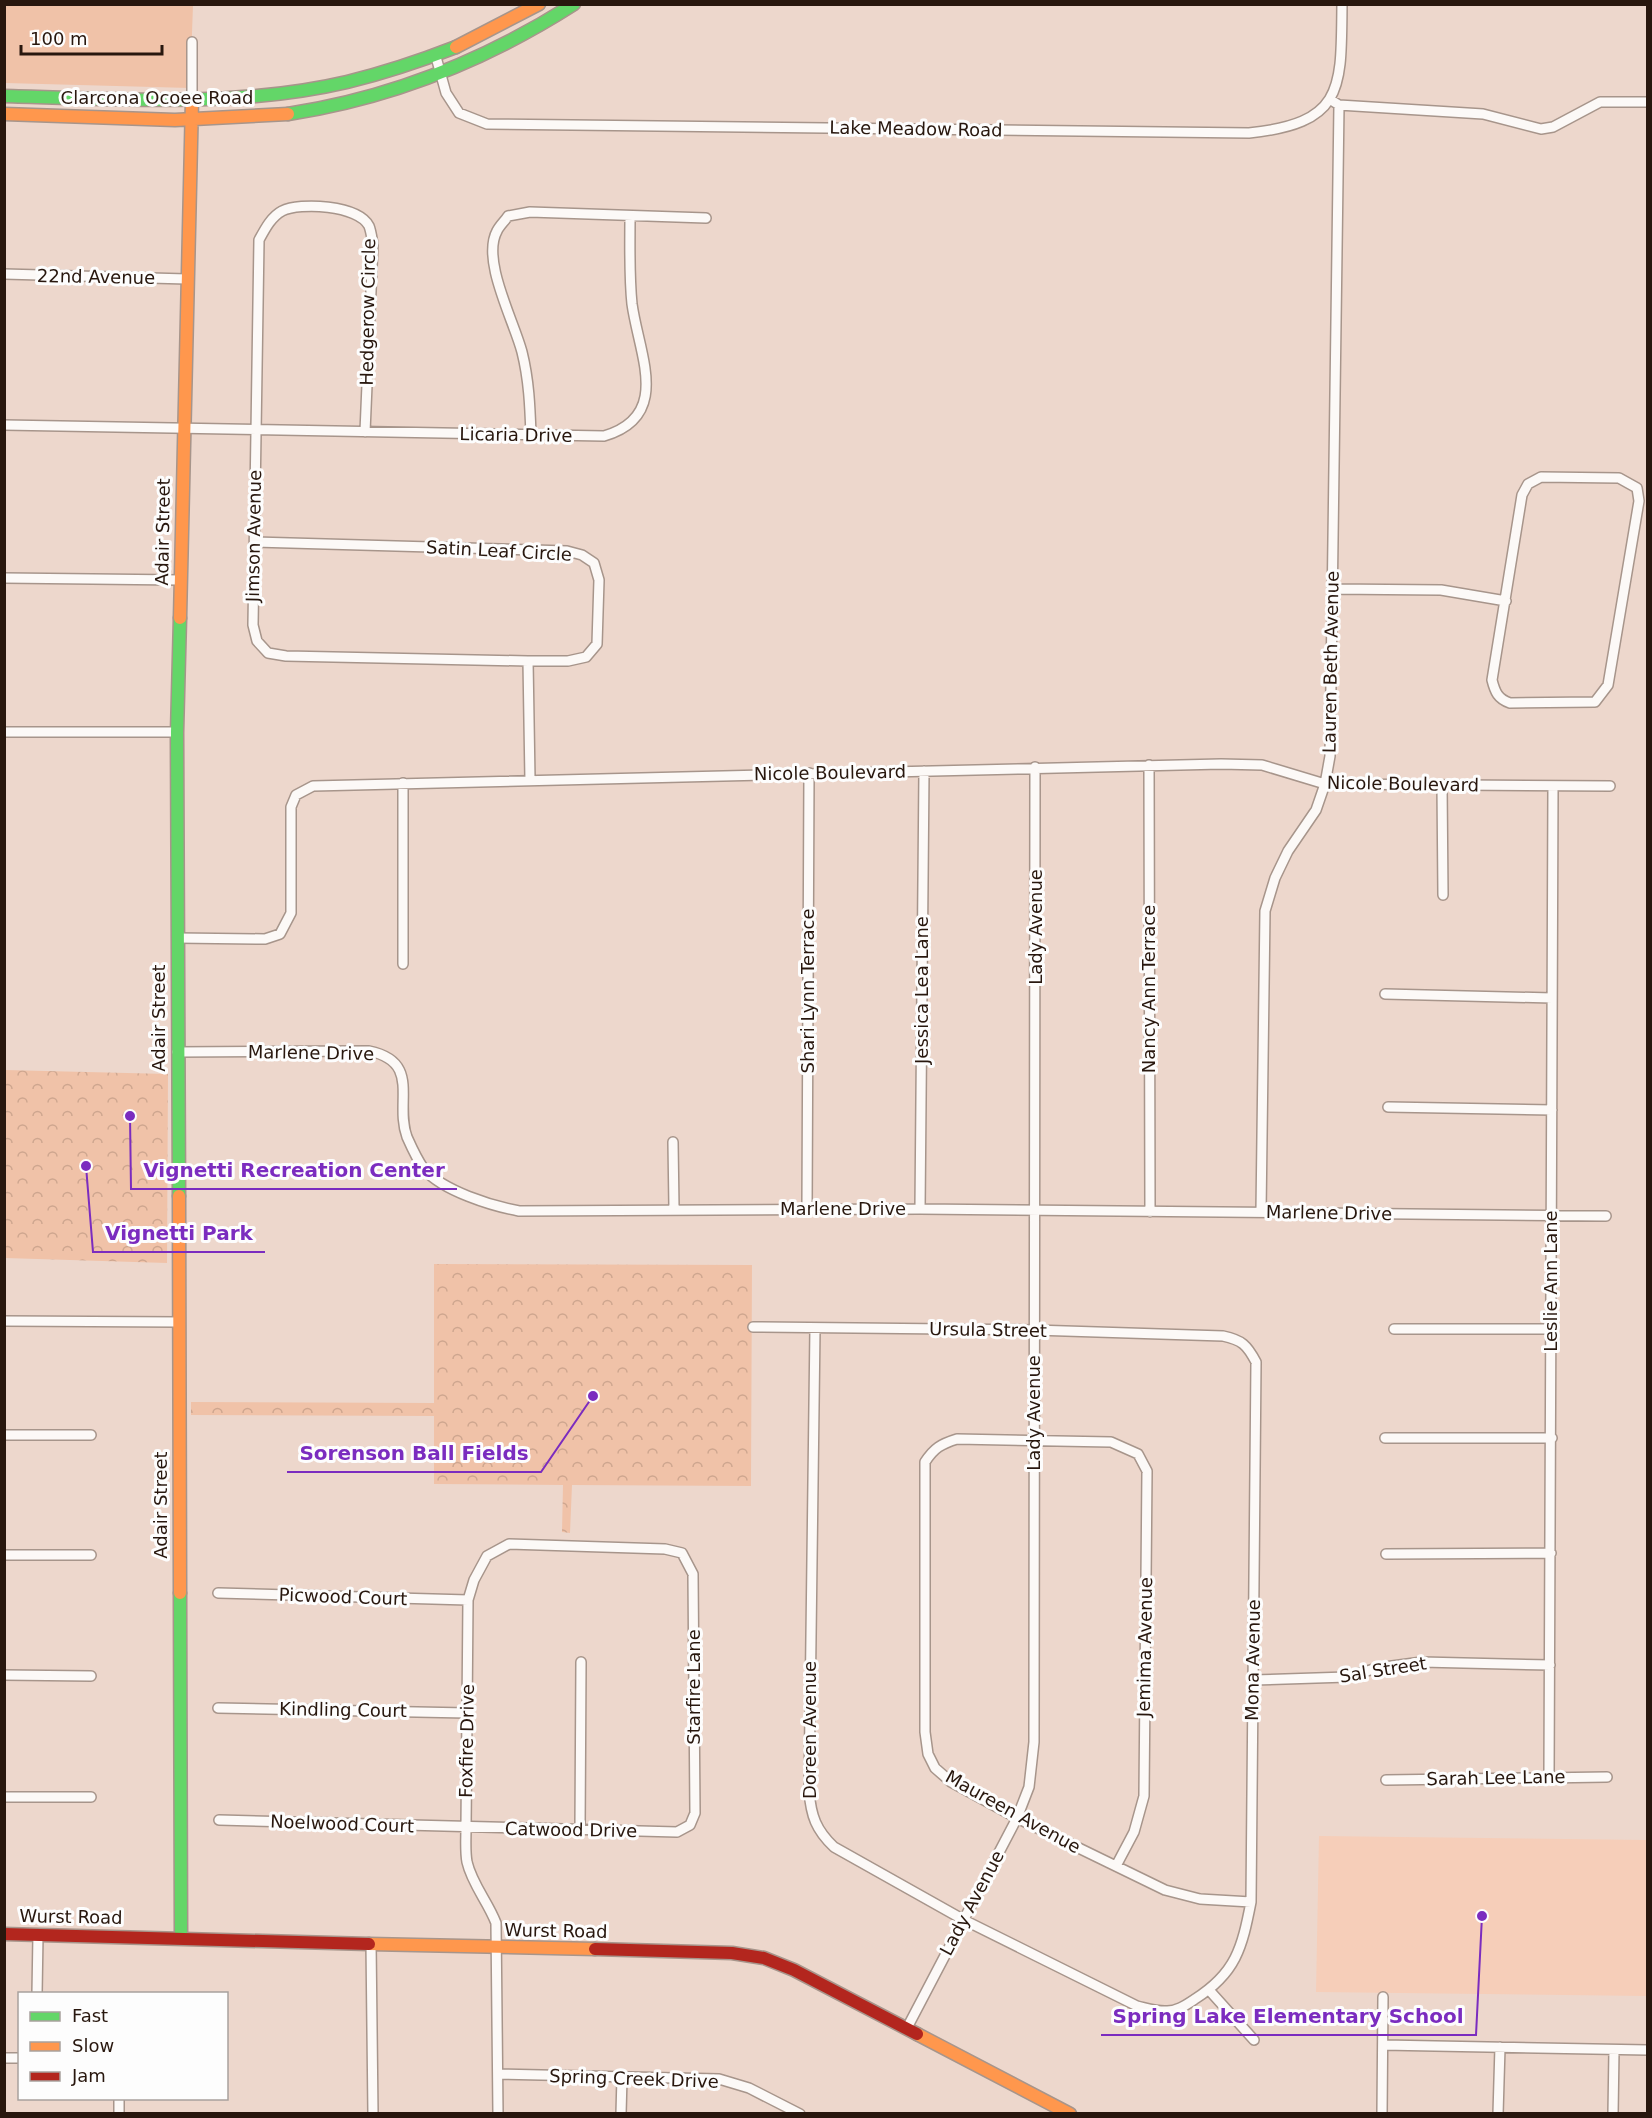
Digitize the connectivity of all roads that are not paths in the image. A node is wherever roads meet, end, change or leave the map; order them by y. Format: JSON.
{"nodes":[{"id":1,"x":539,"y":4,"type":"edge"},
{"id":2,"x":574,"y":4,"type":"edge"},
{"id":3,"x":1342,"y":4,"type":"edge"},
{"id":4,"x":192,"y":42,"type":"dead end"},
{"id":5,"x":436,"y":57,"type":"junction"},
{"id":6,"x":441,"y":75,"type":"junction"},
{"id":7,"x":4,"y":96,"type":"edge"},
{"id":8,"x":192,"y":100,"type":"junction"},
{"id":9,"x":1647,"y":102,"type":"edge"},
{"id":10,"x":1335,"y":103,"type":"junction"},
{"id":11,"x":4,"y":114,"type":"edge"},
{"id":12,"x":193,"y":119,"type":"junction"},
{"id":13,"x":630,"y":216,"type":"junction"},
{"id":14,"x":706,"y":218,"type":"dead end"},
{"id":15,"x":4,"y":274,"type":"edge"},
{"id":16,"x":187,"y":279,"type":"junction"},
{"id":17,"x":4,"y":425,"type":"edge"},
{"id":18,"x":183,"y":428,"type":"junction"},
{"id":19,"x":256,"y":430,"type":"junction"},
{"id":20,"x":365,"y":432,"type":"junction"},
{"id":21,"x":531,"y":435,"type":"junction"},
{"id":22,"x":255,"y":542,"type":"junction"},
{"id":23,"x":4,"y":578,"type":"edge"},
{"id":24,"x":180,"y":580,"type":"junction"},
{"id":25,"x":1332,"y":589,"type":"junction"},
{"id":26,"x":1506,"y":601,"type":"junction"},
{"id":27,"x":257,"y":641,"type":"joint"},
{"id":28,"x":528,"y":662,"type":"junction"},
{"id":29,"x":4,"y":732,"type":"edge"},
{"id":30,"x":177,"y":732,"type":"junction"},
{"id":31,"x":1149,"y":765,"type":"junction"},
{"id":32,"x":1035,"y":767,"type":"junction"},
{"id":33,"x":924,"y":771,"type":"junction"},
{"id":34,"x":809,"y":773,"type":"junction"},
{"id":35,"x":530,"y":780,"type":"junction"},
{"id":36,"x":403,"y":783,"type":"junction"},
{"id":37,"x":1325,"y":784,"type":"junction"},
{"id":38,"x":1442,"y":785,"type":"junction"},
{"id":39,"x":1553,"y":786,"type":"junction"},
{"id":40,"x":1610,"y":786,"type":"dead end"},
{"id":41,"x":1443,"y":895,"type":"dead end"},
{"id":42,"x":177,"y":938,"type":"junction"},
{"id":43,"x":403,"y":964,"type":"dead end"},
{"id":44,"x":1385,"y":994,"type":"dead end"},
{"id":45,"x":1552,"y":998,"type":"junction"},
{"id":46,"x":177,"y":1052,"type":"junction"},
{"id":47,"x":1388,"y":1107,"type":"dead end"},
{"id":48,"x":1552,"y":1110,"type":"junction"},
{"id":49,"x":674,"y":1142,"type":"dead end"},
{"id":50,"x":674,"y":1208,"type":"junction"},
{"id":51,"x":807,"y":1209,"type":"junction"},
{"id":52,"x":920,"y":1209,"type":"junction"},
{"id":53,"x":1036,"y":1211,"type":"junction"},
{"id":54,"x":1150,"y":1212,"type":"junction"},
{"id":55,"x":1261,"y":1212,"type":"junction"},
{"id":56,"x":1552,"y":1215,"type":"junction"},
{"id":57,"x":1606,"y":1216,"type":"dead end"},
{"id":58,"x":4,"y":1322,"type":"edge"},
{"id":59,"x":178,"y":1322,"type":"junction"},
{"id":60,"x":753,"y":1327,"type":"dead end"},
{"id":61,"x":815,"y":1328,"type":"junction"},
{"id":62,"x":1394,"y":1329,"type":"dead end"},
{"id":63,"x":1550,"y":1329,"type":"junction"},
{"id":64,"x":1034,"y":1330,"type":"junction"},
{"id":65,"x":1223,"y":1336,"type":"joint"},
{"id":66,"x":4,"y":1435,"type":"edge"},
{"id":67,"x":91,"y":1435,"type":"dead end"},
{"id":68,"x":1385,"y":1438,"type":"dead end"},
{"id":69,"x":1552,"y":1438,"type":"junction"},
{"id":70,"x":1035,"y":1440,"type":"junction"},
{"id":71,"x":665,"y":1549,"type":"joint"},
{"id":72,"x":1551,"y":1553,"type":"junction"},
{"id":73,"x":1386,"y":1554,"type":"dead end"},
{"id":74,"x":4,"y":1555,"type":"edge"},
{"id":75,"x":91,"y":1555,"type":"dead end"},
{"id":76,"x":219,"y":1593,"type":"dead end"},
{"id":77,"x":468,"y":1600,"type":"junction"},
{"id":78,"x":581,"y":1662,"type":"dead end"},
{"id":79,"x":1550,"y":1665,"type":"junction"},
{"id":80,"x":4,"y":1675,"type":"edge"},
{"id":81,"x":91,"y":1676,"type":"dead end"},
{"id":82,"x":1253,"y":1680,"type":"junction"},
{"id":83,"x":218,"y":1708,"type":"dead end"},
{"id":84,"x":467,"y":1713,"type":"junction"},
{"id":85,"x":1549,"y":1777,"type":"junction"},
{"id":86,"x":1607,"y":1777,"type":"dead end"},
{"id":87,"x":1386,"y":1780,"type":"dead end"},
{"id":88,"x":4,"y":1797,"type":"edge"},
{"id":89,"x":91,"y":1797,"type":"dead end"},
{"id":90,"x":1017,"y":1818,"type":"junction"},
{"id":91,"x":219,"y":1820,"type":"dead end"},
{"id":92,"x":466,"y":1828,"type":"junction"},
{"id":93,"x":580,"y":1829,"type":"junction"},
{"id":94,"x":677,"y":1832,"type":"joint"},
{"id":95,"x":1116,"y":1866,"type":"junction"},
{"id":96,"x":1251,"y":1902,"type":"junction"},
{"id":97,"x":964,"y":1920,"type":"junction"},
{"id":98,"x":4,"y":1934,"type":"edge"},
{"id":99,"x":38,"y":1935,"type":"junction"},
{"id":100,"x":181,"y":1937,"type":"junction"},
{"id":101,"x":371,"y":1943,"type":"junction"},
{"id":102,"x":496,"y":1947,"type":"junction"},
{"id":103,"x":1209,"y":1990,"type":"junction"},
{"id":104,"x":37,"y":1992,"type":"edge"},
{"id":105,"x":1383,"y":1997,"type":"dead end"},
{"id":106,"x":907,"y":2028,"type":"junction"},
{"id":107,"x":1254,"y":2040,"type":"dead end"},
{"id":108,"x":1383,"y":2045,"type":"junction"},
{"id":109,"x":1500,"y":2047,"type":"junction"},
{"id":110,"x":1614,"y":2050,"type":"junction"},
{"id":111,"x":1647,"y":2050,"type":"edge"},
{"id":112,"x":498,"y":2074,"type":"junction"},
{"id":113,"x":622,"y":2077,"type":"junction"},
{"id":114,"x":373,"y":2114,"type":"edge"},
{"id":115,"x":498,"y":2114,"type":"edge"},
{"id":116,"x":621,"y":2114,"type":"edge"},
{"id":117,"x":800,"y":2114,"type":"edge"},
{"id":118,"x":1070,"y":2114,"type":"edge"},
{"id":119,"x":1382,"y":2114,"type":"edge"},
{"id":120,"x":1498,"y":2114,"type":"edge"},
{"id":121,"x":1614,"y":2114,"type":"edge"}],
"edges":[{"from":1,"to":5,"type":"street","name":"Clarcona Ocoee Road"},
{"from":2,"to":6,"type":"street","name":"Clarcona Ocoee Road"},
{"from":3,"to":10,"type":"street"},
{"from":4,"to":8,"type":"street"},
{"from":5,"to":6,"type":"street","name":"Lake Meadow Road"},
{"from":5,"to":8,"type":"street","name":"Clarcona Ocoee Road"},
{"from":6,"to":10,"type":"street","name":"Lake Meadow Road"},
{"from":6,"to":12,"type":"street","name":"Clarcona Ocoee Road"},
{"from":7,"to":8,"type":"street","name":"Clarcona Ocoee Road"},
{"from":8,"to":12,"type":"street","name":"Adair Street"},
{"from":9,"to":10,"type":"street"},
{"from":10,"to":25,"type":"street","name":"Lauren Beth Avenue"},
{"from":11,"to":12,"type":"street","name":"Clarcona Ocoee Road"},
{"from":12,"to":16,"type":"street","name":"Adair Street"},
{"from":13,"to":14,"type":"street"},
{"from":13,"to":21,"type":"street","name":"Licaria Drive"},
{"from":13,"to":21,"type":"street"},
{"from":15,"to":16,"type":"street","name":"22nd Avenue"},
{"from":16,"to":18,"type":"street","name":"Adair Street"},
{"from":17,"to":18,"type":"street","name":"Licaria Drive"},
{"from":18,"to":19,"type":"street","name":"Licaria Drive"},
{"from":18,"to":24,"type":"street","name":"Adair Street"},
{"from":19,"to":20,"type":"street","name":"Licaria Drive"},
{"from":19,"to":20,"type":"street","name":"Hedgerow Circle"},
{"from":19,"to":22,"type":"street","name":"Jimson Avenue"},
{"from":20,"to":21,"type":"street","name":"Licaria Drive"},
{"from":22,"to":27,"type":"street","name":"Jimson Avenue"},
{"from":22,"to":28,"type":"street","name":"Satin Leaf Circle"},
{"from":23,"to":24,"type":"street"},
{"from":24,"to":30,"type":"street","name":"Adair Street"},
{"from":25,"to":26,"type":"street"},
{"from":25,"to":37,"type":"street","name":"Lauren Beth Avenue"},
{"from":26,"to":26,"type":"street"},
{"from":27,"to":28,"type":"street","name":"Satin Leaf Circle"},
{"from":28,"to":35,"type":"street"},
{"from":29,"to":30,"type":"street"},
{"from":30,"to":42,"type":"street","name":"Adair Street"},
{"from":31,"to":32,"type":"street","name":"Nicole Boulevard"},
{"from":31,"to":37,"type":"street","name":"Nicole Boulevard"},
{"from":31,"to":54,"type":"street","name":"Nancy Ann Terrace"},
{"from":32,"to":33,"type":"street","name":"Nicole Boulevard"},
{"from":32,"to":53,"type":"street","name":"Lady Avenue"},
{"from":33,"to":34,"type":"street","name":"Nicole Boulevard"},
{"from":33,"to":52,"type":"street","name":"Jessica Lea Lane"},
{"from":34,"to":35,"type":"street","name":"Nicole Boulevard"},
{"from":34,"to":51,"type":"street","name":"Shari Lynn Terrace"},
{"from":35,"to":36,"type":"street","name":"Nicole Boulevard"},
{"from":36,"to":42,"type":"street","name":"Nicole Boulevard"},
{"from":36,"to":43,"type":"street"},
{"from":37,"to":38,"type":"street","name":"Nicole Boulevard"},
{"from":37,"to":55,"type":"street","name":"Lauren Beth Avenue"},
{"from":38,"to":39,"type":"street","name":"Nicole Boulevard"},
{"from":38,"to":41,"type":"street"},
{"from":39,"to":40,"type":"street","name":"Nicole Boulevard"},
{"from":39,"to":45,"type":"street","name":"Leslie Ann Lane"},
{"from":42,"to":46,"type":"street","name":"Adair Street"},
{"from":44,"to":45,"type":"street"},
{"from":45,"to":48,"type":"street","name":"Leslie Ann Lane"},
{"from":46,"to":50,"type":"street","name":"Marlene Drive"},
{"from":46,"to":59,"type":"street","name":"Adair Street"},
{"from":47,"to":48,"type":"street"},
{"from":48,"to":56,"type":"street","name":"Leslie Ann Lane"},
{"from":49,"to":50,"type":"street"},
{"from":50,"to":51,"type":"street","name":"Marlene Drive"},
{"from":51,"to":52,"type":"street","name":"Marlene Drive"},
{"from":52,"to":53,"type":"street","name":"Marlene Drive"},
{"from":53,"to":54,"type":"street","name":"Marlene Drive"},
{"from":53,"to":64,"type":"street","name":"Lady Avenue"},
{"from":54,"to":55,"type":"street","name":"Marlene Drive"},
{"from":55,"to":56,"type":"street","name":"Marlene Drive"},
{"from":56,"to":57,"type":"street","name":"Marlene Drive"},
{"from":56,"to":63,"type":"street","name":"Leslie Ann Lane"},
{"from":58,"to":59,"type":"street"},
{"from":59,"to":100,"type":"street","name":"Adair Street"},
{"from":60,"to":61,"type":"street","name":"Ursula Street"},
{"from":61,"to":64,"type":"street","name":"Ursula Street"},
{"from":61,"to":97,"type":"street","name":"Doreen Avenue"},
{"from":62,"to":63,"type":"street"},
{"from":63,"to":69,"type":"street","name":"Leslie Ann Lane"},
{"from":64,"to":65,"type":"street","name":"Ursula Street"},
{"from":64,"to":70,"type":"street","name":"Lady Avenue"},
{"from":65,"to":82,"type":"street","name":"Mona Avenue"},
{"from":66,"to":67,"type":"street"},
{"from":68,"to":69,"type":"street"},
{"from":69,"to":72,"type":"street","name":"Leslie Ann Lane"},
{"from":70,"to":90,"type":"street","name":"Lady Avenue"},
{"from":70,"to":90,"type":"street","name":"Maureen Avenue"},
{"from":70,"to":95,"type":"street","name":"Jemima Avenue"},
{"from":71,"to":77,"type":"street","name":"Foxfire Drive"},
{"from":71,"to":94,"type":"street","name":"Starfire Lane"},
{"from":72,"to":73,"type":"street"},
{"from":72,"to":79,"type":"street","name":"Leslie Ann Lane"},
{"from":74,"to":75,"type":"street"},
{"from":76,"to":77,"type":"street","name":"Picwood Court"},
{"from":77,"to":84,"type":"street","name":"Foxfire Drive"},
{"from":78,"to":93,"type":"street"},
{"from":79,"to":82,"type":"street","name":"Sal Street"},
{"from":79,"to":85,"type":"street","name":"Leslie Ann Lane"},
{"from":80,"to":81,"type":"street"},
{"from":82,"to":96,"type":"street","name":"Mona Avenue"},
{"from":83,"to":84,"type":"street","name":"Kindling Court"},
{"from":84,"to":92,"type":"street","name":"Foxfire Drive"},
{"from":85,"to":86,"type":"street","name":"Sarah Lee Lane"},
{"from":85,"to":87,"type":"street","name":"Sarah Lee Lane"},
{"from":88,"to":89,"type":"street"},
{"from":90,"to":95,"type":"street","name":"Maureen Avenue"},
{"from":90,"to":97,"type":"street","name":"Lady Avenue"},
{"from":91,"to":92,"type":"street","name":"Noelwood Court"},
{"from":92,"to":93,"type":"street","name":"Catwood Drive"},
{"from":92,"to":102,"type":"street","name":"Foxfire Drive"},
{"from":93,"to":94,"type":"street","name":"Catwood Drive"},
{"from":95,"to":96,"type":"street","name":"Maureen Avenue"},
{"from":96,"to":103,"type":"street","name":"Mona Avenue"},
{"from":97,"to":103,"type":"street","name":"Doreen Avenue"},
{"from":97,"to":106,"type":"street","name":"Lady Avenue"},
{"from":98,"to":99,"type":"street","name":"Wurst Road"},
{"from":99,"to":100,"type":"street","name":"Wurst Road"},
{"from":99,"to":104,"type":"street"},
{"from":100,"to":101,"type":"street","name":"Wurst Road"},
{"from":101,"to":102,"type":"street","name":"Wurst Road"},
{"from":101,"to":114,"type":"street"},
{"from":102,"to":106,"type":"street","name":"Wurst Road"},
{"from":102,"to":112,"type":"street","name":"Foxfire Drive"},
{"from":103,"to":107,"type":"street"},
{"from":105,"to":108,"type":"street"},
{"from":106,"to":118,"type":"street","name":"Wurst Road"},
{"from":108,"to":109,"type":"street"},
{"from":108,"to":119,"type":"street"},
{"from":109,"to":110,"type":"street"},
{"from":109,"to":120,"type":"street"},
{"from":110,"to":111,"type":"street"},
{"from":110,"to":121,"type":"street"},
{"from":112,"to":113,"type":"street","name":"Spring Creek Drive"},
{"from":112,"to":115,"type":"street","name":"Foxfire Drive"},
{"from":113,"to":116,"type":"street"},
{"from":113,"to":117,"type":"street","name":"Spring Creek Drive"}]}
